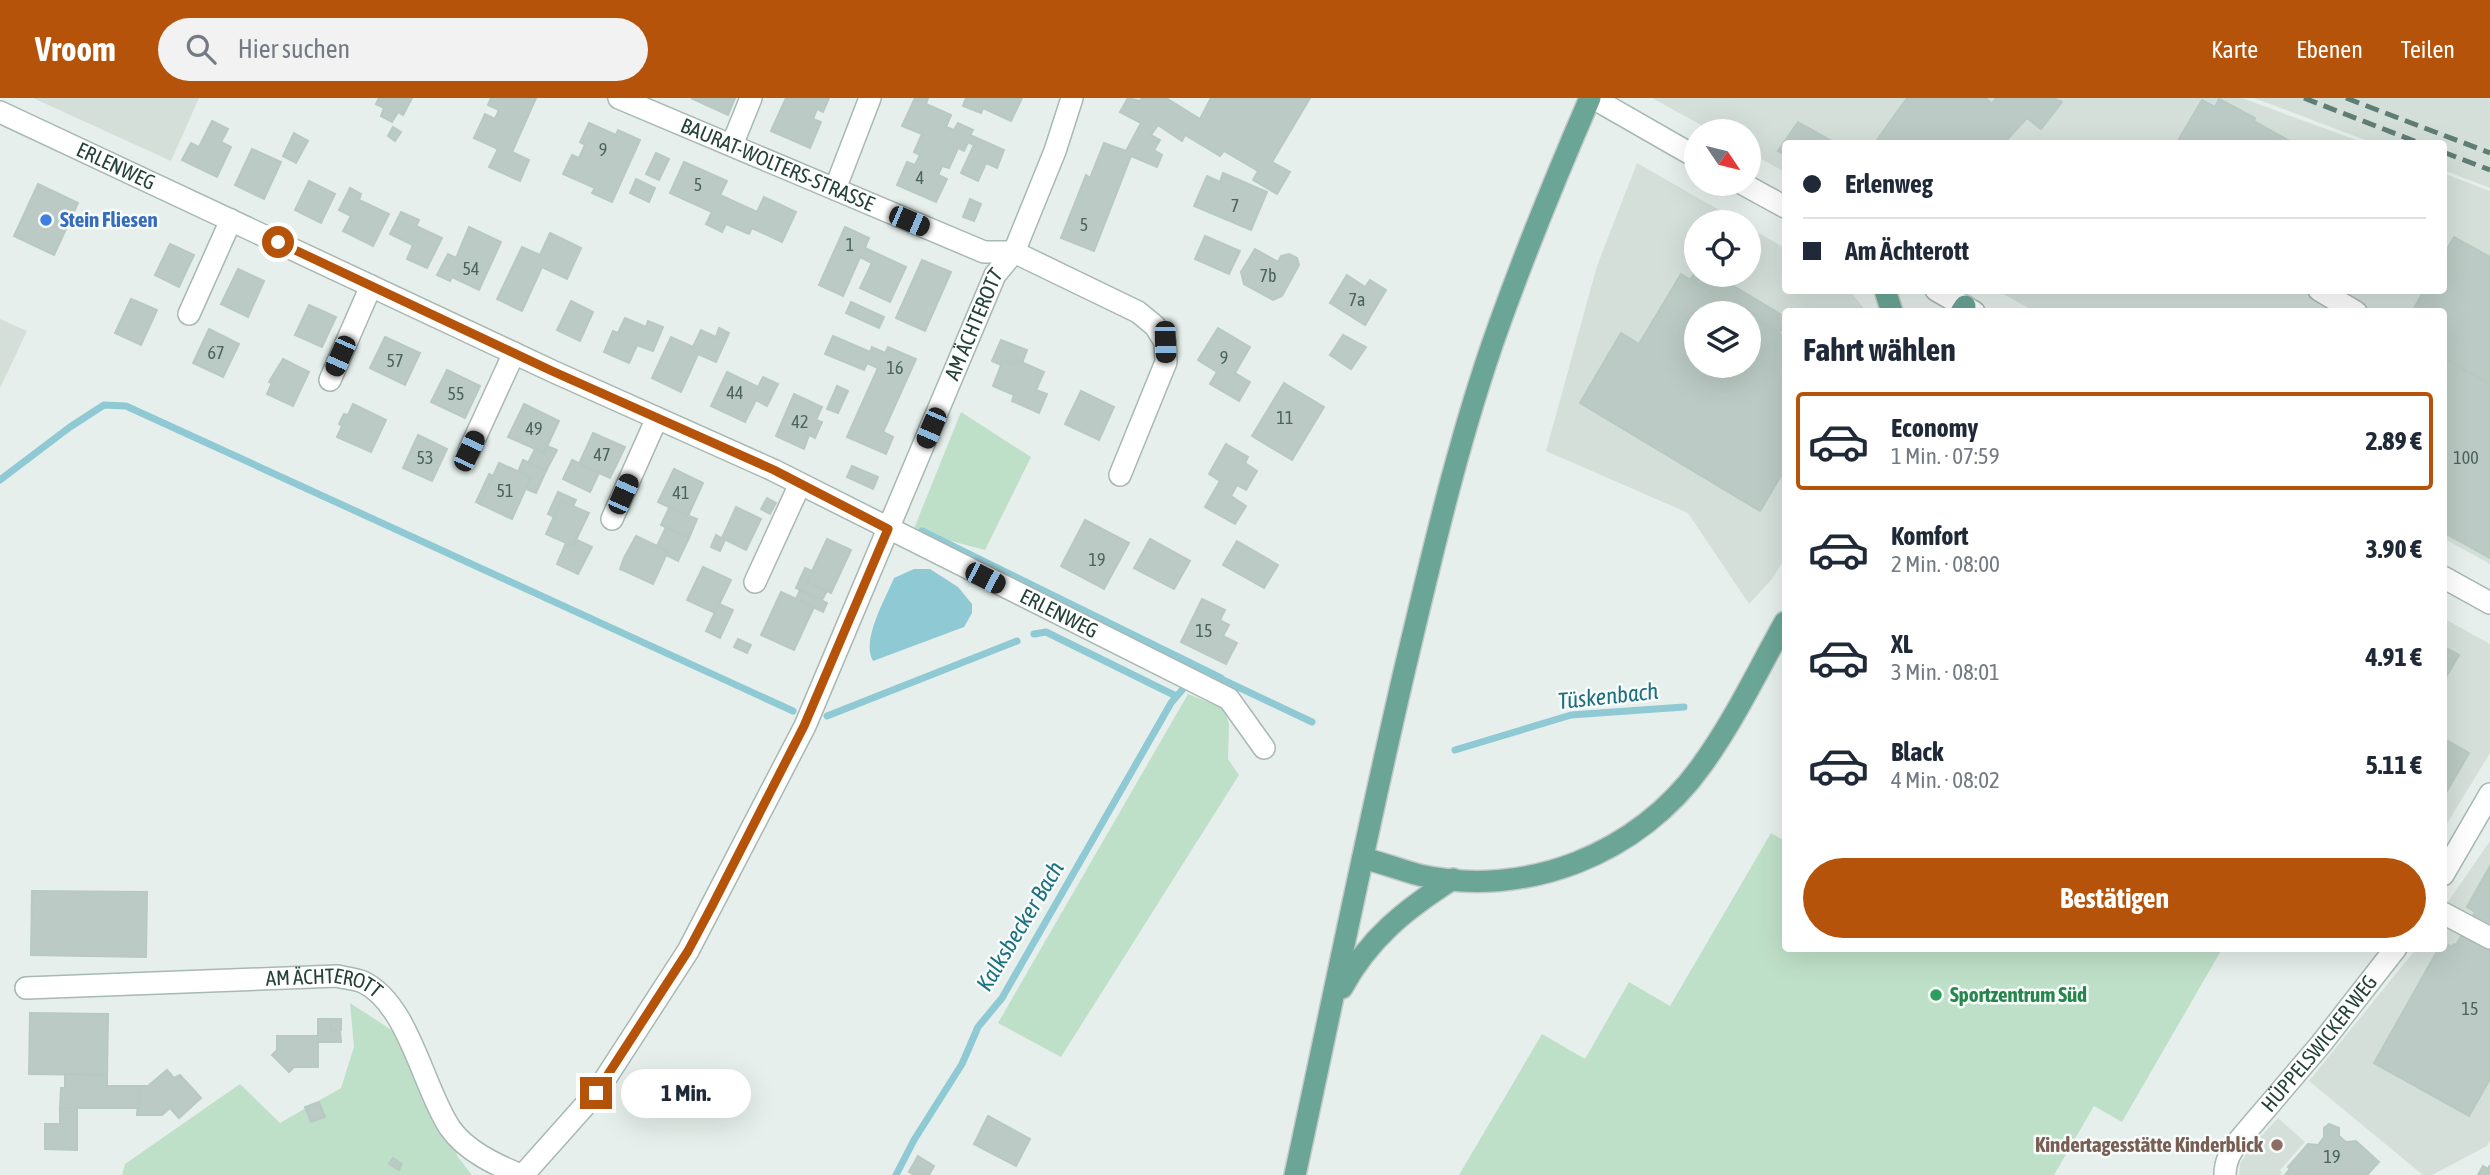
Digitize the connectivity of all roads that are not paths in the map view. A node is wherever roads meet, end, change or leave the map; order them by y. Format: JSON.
{"nodes":[{"id":1,"x":620,"y":98,"type":"edge"},
{"id":2,"x":751,"y":98,"type":"edge"},
{"id":3,"x":870,"y":98,"type":"edge"},
{"id":4,"x":1072,"y":98,"type":"edge"},
{"id":5,"x":1592,"y":98,"type":"edge"},
{"id":6,"x":0,"y":113,"type":"edge"},
{"id":7,"x":732,"y":145,"type":"junction"},
{"id":8,"x":1684,"y":150,"type":"edge"},
{"id":9,"x":835,"y":189,"type":"junction"},
{"id":10,"x":1761,"y":194,"type":"edge"},
{"id":11,"x":1782,"y":205,"type":"edge"},
{"id":12,"x":231,"y":220,"type":"junction"},
{"id":13,"x":1014,"y":252,"type":"junction"},
{"id":14,"x":371,"y":286,"type":"junction"},
{"id":15,"x":1945,"y":294,"type":"edge"},
{"id":16,"x":2326,"y":294,"type":"edge"},
{"id":17,"x":1968,"y":305,"type":"edge"},
{"id":18,"x":2349,"y":308,"type":"edge"},
{"id":19,"x":189,"y":314,"type":"dead end"},
{"id":20,"x":514,"y":353,"type":"junction"},
{"id":21,"x":330,"y":380,"type":"dead end"},
{"id":22,"x":657,"y":418,"type":"junction"},
{"id":23,"x":469,"y":451,"type":"dead end"},
{"id":24,"x":1120,"y":475,"type":"dead end"},
{"id":25,"x":800,"y":484,"type":"junction"},
{"id":26,"x":612,"y":519,"type":"dead end"},
{"id":27,"x":888,"y":529,"type":"junction"},
{"id":28,"x":2447,"y":579,"type":"edge"},
{"id":29,"x":755,"y":582,"type":"dead end"},
{"id":30,"x":2490,"y":603,"type":"edge"},
{"id":31,"x":1782,"y":627,"type":"edge"},
{"id":32,"x":1264,"y":748,"type":"dead end"},
{"id":33,"x":2490,"y":794,"type":"edge"},
{"id":34,"x":1363,"y":858,"type":"junction"},
{"id":35,"x":2447,"y":868,"type":"edge"},
{"id":36,"x":1453,"y":878,"type":"junction"},
{"id":37,"x":2447,"y":915,"type":"edge"},
{"id":38,"x":2490,"y":939,"type":"edge"},
{"id":39,"x":2393,"y":952,"type":"edge"},
{"id":40,"x":26,"y":988,"type":"dead end"},
{"id":41,"x":1330,"y":1010,"type":"junction"},
{"id":42,"x":522,"y":1175,"type":"edge"},
{"id":43,"x":1295,"y":1175,"type":"edge"},
{"id":44,"x":2225,"y":1175,"type":"edge"}],
"edges":[{"from":1,"to":7,"type":"street","name":"BAURAT-WOLTERS-STRASSE"},
{"from":2,"to":7,"type":"street"},
{"from":3,"to":9,"type":"street"},
{"from":4,"to":13,"type":"street","name":"AM ÄCHTEROTT"},
{"from":5,"to":8,"type":"street"},
{"from":5,"to":34,"type":"main road"},
{"from":6,"to":12,"type":"street","name":"ERLENWEG"},
{"from":7,"to":9,"type":"street","name":"BAURAT-WOLTERS-STRASSE"},
{"from":9,"to":13,"type":"street","name":"BAURAT-WOLTERS-STRASSE"},
{"from":10,"to":11,"type":"street"},
{"from":12,"to":14,"type":"street","name":"ERLENWEG"},
{"from":12,"to":19,"type":"street"},
{"from":13,"to":24,"type":"street","name":"AM ÄCHTEROTT"},
{"from":13,"to":27,"type":"street","name":"AM ÄCHTEROTT"},
{"from":14,"to":20,"type":"street","name":"ERLENWEG"},
{"from":14,"to":21,"type":"street"},
{"from":15,"to":17,"type":"street"},
{"from":16,"to":18,"type":"street"},
{"from":20,"to":22,"type":"street","name":"ERLENWEG"},
{"from":20,"to":23,"type":"street"},
{"from":22,"to":25,"type":"street","name":"ERLENWEG"},
{"from":22,"to":26,"type":"street"},
{"from":25,"to":27,"type":"street","name":"ERLENWEG"},
{"from":25,"to":29,"type":"street"},
{"from":27,"to":32,"type":"street","name":"ERLENWEG"},
{"from":27,"to":42,"type":"street","name":"AM ÄCHTEROTT"},
{"from":28,"to":30,"type":"street"},
{"from":31,"to":36,"type":"main road"},
{"from":33,"to":35,"type":"street"},
{"from":34,"to":36,"type":"main road"},
{"from":34,"to":41,"type":"main road"},
{"from":36,"to":41,"type":"main road"},
{"from":37,"to":38,"type":"street"},
{"from":39,"to":44,"type":"street","name":"HÜPPELSWICKER WEG"},
{"from":40,"to":42,"type":"street","name":"AM ÄCHTEROTT"},
{"from":41,"to":43,"type":"main road"}]}
